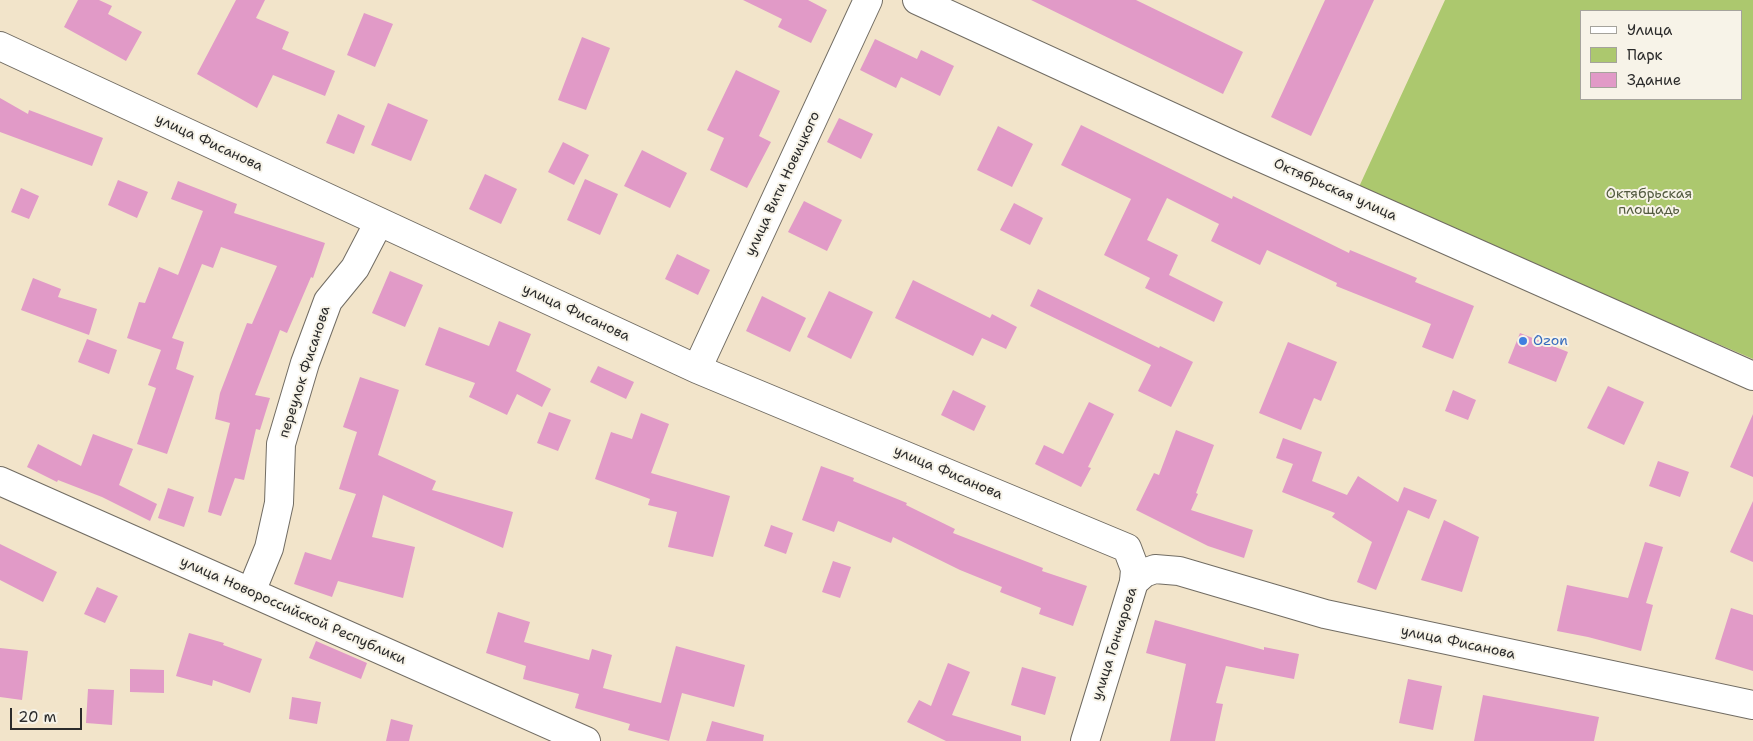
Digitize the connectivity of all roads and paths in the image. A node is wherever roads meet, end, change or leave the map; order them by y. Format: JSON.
{"nodes":[{"id":1,"x":868,"y":0,"type":"edge"},
{"id":2,"x":918,"y":0,"type":"edge"},
{"id":3,"x":0,"y":46,"type":"edge"},
{"id":4,"x":379,"y":222,"type":"junction"},
{"id":5,"x":697,"y":369,"type":"junction"},
{"id":6,"x":1753,"y":376,"type":"edge"},
{"id":7,"x":0,"y":481,"type":"edge"},
{"id":8,"x":1127,"y":548,"type":"junction"},
{"id":9,"x":1173,"y":569,"type":"junction"},
{"id":10,"x":1134,"y":582,"type":"junction"},
{"id":11,"x":250,"y":592,"type":"junction"},
{"id":12,"x":1753,"y":705,"type":"edge"},
{"id":13,"x":586,"y":741,"type":"edge"},
{"id":14,"x":1085,"y":741,"type":"edge"}],
"edges":[{"from":1,"to":5,"type":"street","name":"улица Вити Новицкого"},
{"from":2,"to":6,"type":"street","name":"Октябрьская улица"},
{"from":3,"to":4,"type":"street","name":"улица Фисанова"},
{"from":4,"to":5,"type":"street","name":"улица Фисанова"},
{"from":4,"to":11,"type":"street","name":"переулок Фисанова"},
{"from":5,"to":8,"type":"street","name":"улица Фисанова"},
{"from":7,"to":11,"type":"street","name":"улица Новороссийской Республики"},
{"from":8,"to":9,"type":"street","name":"улица Фисанова"},
{"from":8,"to":10,"type":"street"},
{"from":9,"to":10,"type":"street","name":"улица Гончарова"},
{"from":9,"to":12,"type":"street","name":"улица Фисанова"},
{"from":10,"to":14,"type":"street","name":"улица Гончарова"},
{"from":11,"to":13,"type":"street","name":"улица Новороссийской Республики"}]}
